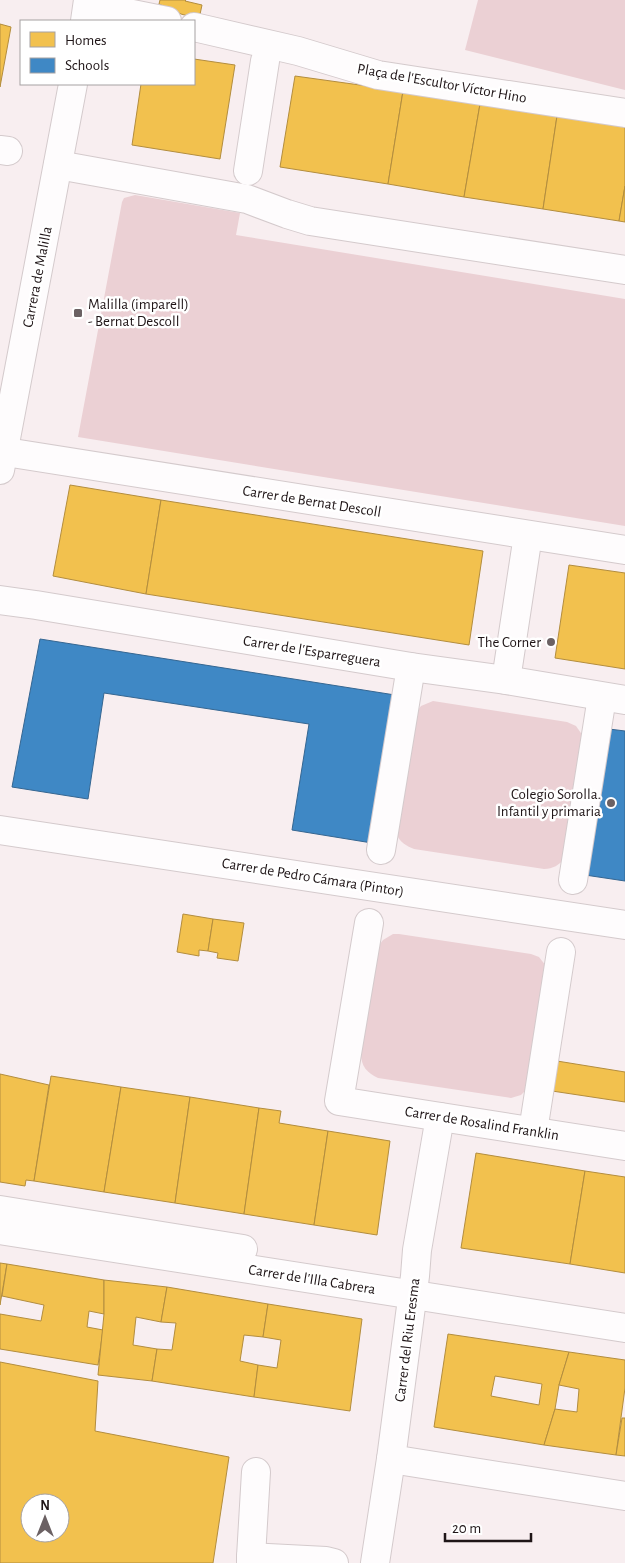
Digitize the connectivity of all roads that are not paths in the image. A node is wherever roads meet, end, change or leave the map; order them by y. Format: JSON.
{"nodes":[{"id":1,"x":87,"y":9,"type":"edge"},
{"id":2,"x":160,"y":20,"type":"edge"},
{"id":3,"x":195,"y":28,"type":"edge"},
{"id":4,"x":262,"y":52,"type":"junction"},
{"id":5,"x":73,"y":85,"type":"edge"},
{"id":6,"x":625,"y":113,"type":"edge"},
{"id":7,"x":58,"y":165,"type":"junction"},
{"id":8,"x":248,"y":171,"type":"dead end"},
{"id":9,"x":625,"y":270,"type":"edge"},
{"id":10,"x":1,"y":458,"type":"edge"},
{"id":11,"x":528,"y":535,"type":"junction"},
{"id":12,"x":625,"y":550,"type":"edge"},
{"id":13,"x":0,"y":600,"type":"edge"},
{"id":14,"x":411,"y":667,"type":"junction"},
{"id":15,"x":506,"y":680,"type":"junction"},
{"id":16,"x":614,"y":698,"type":"edge"},
{"id":17,"x":0,"y":830,"type":"edge"},
{"id":18,"x":381,"y":850,"type":"dead end"},
{"id":19,"x":573,"y":880,"type":"dead end"},
{"id":20,"x":369,"y":923,"type":"dead end"},
{"id":21,"x":625,"y":925,"type":"edge"},
{"id":22,"x":561,"y":952,"type":"dead end"},
{"id":23,"x":440,"y":1117,"type":"junction"},
{"id":24,"x":533,"y":1131,"type":"junction"},
{"id":25,"x":625,"y":1146,"type":"edge"},
{"id":26,"x":0,"y":1210,"type":"edge"},
{"id":27,"x":0,"y":1230,"type":"edge"},
{"id":28,"x":414,"y":1285,"type":"junction"},
{"id":29,"x":625,"y":1308,"type":"edge"},
{"id":30,"x":625,"y":1328,"type":"edge"},
{"id":31,"x":391,"y":1459,"type":"junction"},
{"id":32,"x":256,"y":1472,"type":"dead end"},
{"id":33,"x":625,"y":1496,"type":"edge"},
{"id":34,"x":251,"y":1560,"type":"edge"},
{"id":35,"x":334,"y":1563,"type":"edge"},
{"id":36,"x":375,"y":1563,"type":"edge"}],
"edges":[{"from":1,"to":2,"type":"street"},
{"from":3,"to":4,"type":"street","name":"Plaça de l'Escultor Víctor Hino"},
{"from":4,"to":6,"type":"street","name":"Plaça de l'Escultor Víctor Hino"},
{"from":4,"to":8,"type":"street"},
{"from":5,"to":7,"type":"street","name":"Carrera de Malilla"},
{"from":7,"to":9,"type":"street"},
{"from":7,"to":10,"type":"street","name":"Carrera de Malilla"},
{"from":10,"to":11,"type":"street","name":"Carrer de Bernat Descoll"},
{"from":11,"to":12,"type":"street","name":"Carrer de Bernat Descoll"},
{"from":11,"to":15,"type":"street"},
{"from":13,"to":14,"type":"street","name":"Carrer de l'Esparreguera"},
{"from":14,"to":15,"type":"street","name":"Carrer de l'Esparreguera"},
{"from":14,"to":18,"type":"street"},
{"from":15,"to":16,"type":"street","name":"Carrer de l'Esparreguera"},
{"from":16,"to":19,"type":"street"},
{"from":17,"to":21,"type":"street","name":"Carrer de Pedro Cámara (Pintor)"},
{"from":20,"to":23,"type":"street","name":"Carrer de Rosalind Franklin"},
{"from":22,"to":24,"type":"street"},
{"from":23,"to":24,"type":"street","name":"Carrer de Rosalind Franklin"},
{"from":23,"to":28,"type":"street","name":"Carrer del Riu Eresma"},
{"from":24,"to":25,"type":"street","name":"Carrer de Rosalind Franklin"},
{"from":26,"to":28,"type":"street","name":"Carrer de l'Illa Cabrera"},
{"from":27,"to":28,"type":"street","name":"Carrer de l'Illa Cabrera"},
{"from":28,"to":29,"type":"street","name":"Carrer de l'Illa Cabrera"},
{"from":28,"to":30,"type":"street","name":"Carrer de l'Illa Cabrera"},
{"from":28,"to":31,"type":"street","name":"Carrer del Riu Eresma"},
{"from":31,"to":33,"type":"street"},
{"from":31,"to":36,"type":"street","name":"Carrer del Riu Eresma"},
{"from":32,"to":34,"type":"street"},
{"from":34,"to":35,"type":"street"}]}
